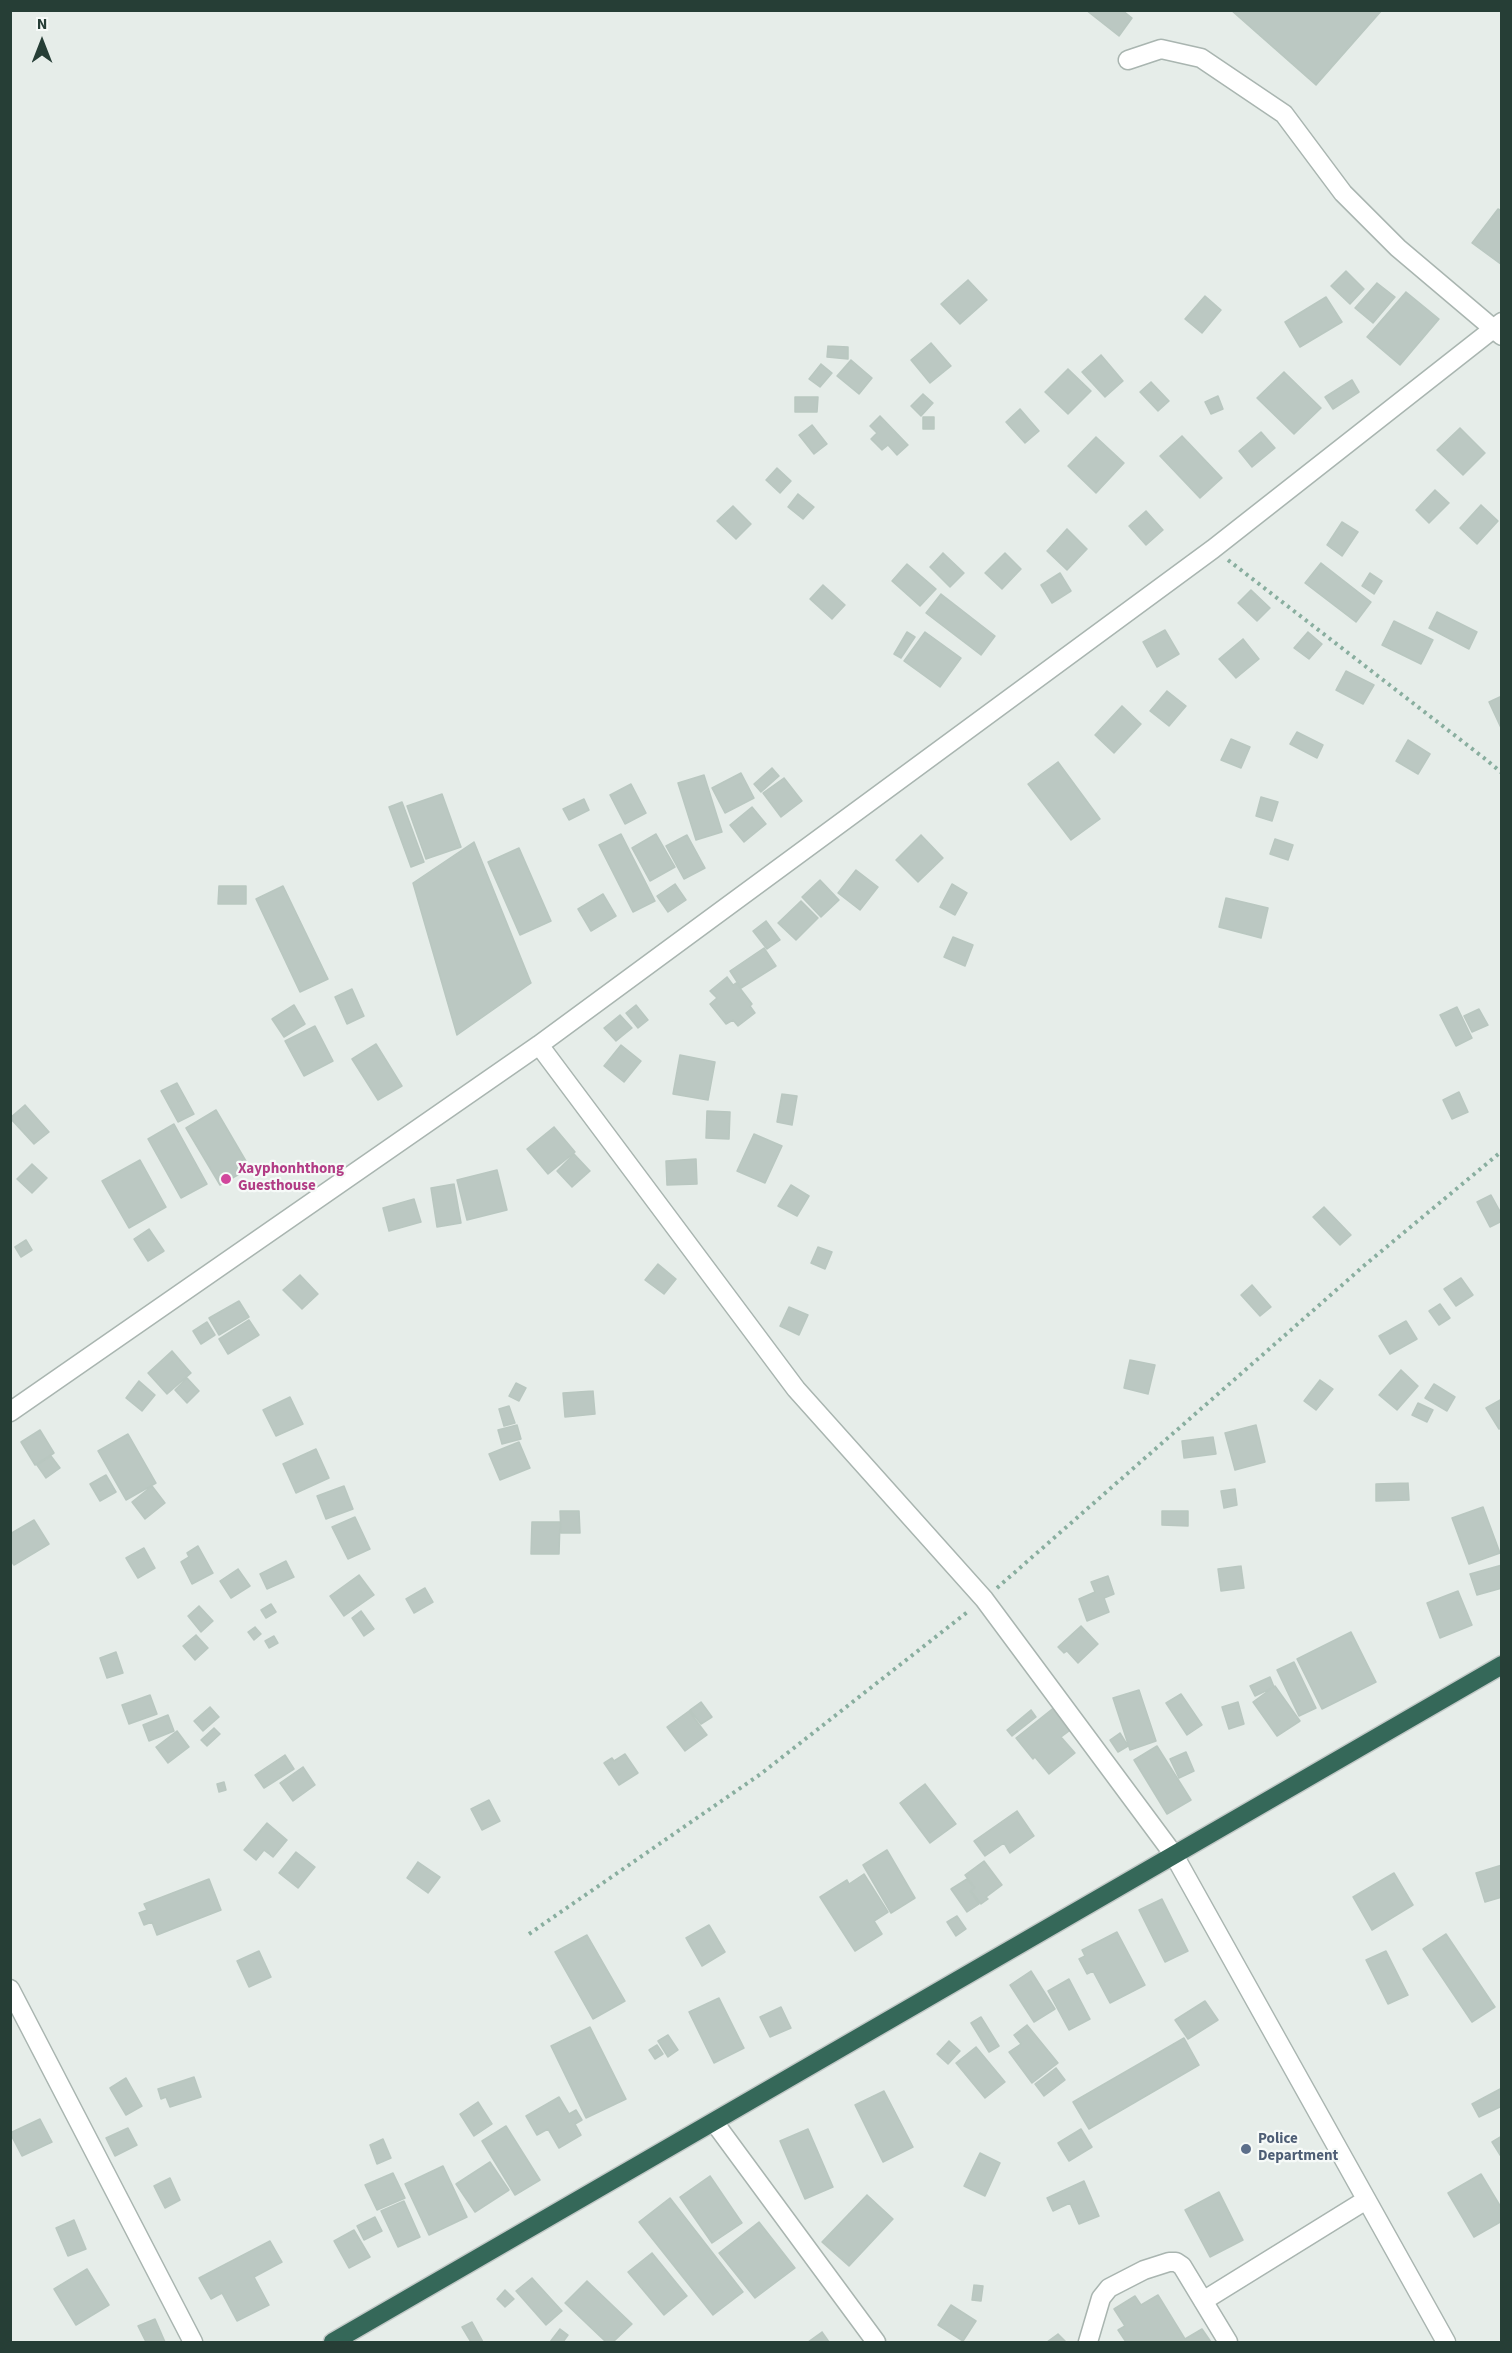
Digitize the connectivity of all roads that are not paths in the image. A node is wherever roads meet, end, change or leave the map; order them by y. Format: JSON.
{"nodes":[{"id":1,"x":1128,"y":60,"type":"dead end"},
{"id":2,"x":1498,"y":329,"type":"edge"},
{"id":3,"x":539,"y":1045,"type":"junction"},
{"id":4,"x":10,"y":1412,"type":"edge"},
{"id":5,"x":1502,"y":1665,"type":"edge"},
{"id":6,"x":1174,"y":1855,"type":"junction"},
{"id":7,"x":10,"y":1989,"type":"edge"},
{"id":8,"x":714,"y":2122,"type":"junction"},
{"id":9,"x":1366,"y":2200,"type":"junction"},
{"id":10,"x":1203,"y":2301,"type":"junction"},
{"id":11,"x":193,"y":2343,"type":"edge"},
{"id":12,"x":333,"y":2343,"type":"edge"},
{"id":13,"x":876,"y":2343,"type":"edge"},
{"id":14,"x":1088,"y":2343,"type":"edge"},
{"id":15,"x":1228,"y":2343,"type":"edge"},
{"id":16,"x":1446,"y":2343,"type":"edge"}],
"edges":[{"from":1,"to":2,"type":"street"},
{"from":2,"to":3,"type":"street"},
{"from":3,"to":4,"type":"street"},
{"from":3,"to":6,"type":"street"},
{"from":5,"to":6,"type":"highway"},
{"from":6,"to":8,"type":"highway"},
{"from":6,"to":9,"type":"street"},
{"from":7,"to":11,"type":"street"},
{"from":8,"to":12,"type":"highway"},
{"from":8,"to":13,"type":"street"},
{"from":9,"to":10,"type":"street"},
{"from":9,"to":16,"type":"street"},
{"from":10,"to":14,"type":"street"},
{"from":10,"to":15,"type":"street"}]}
